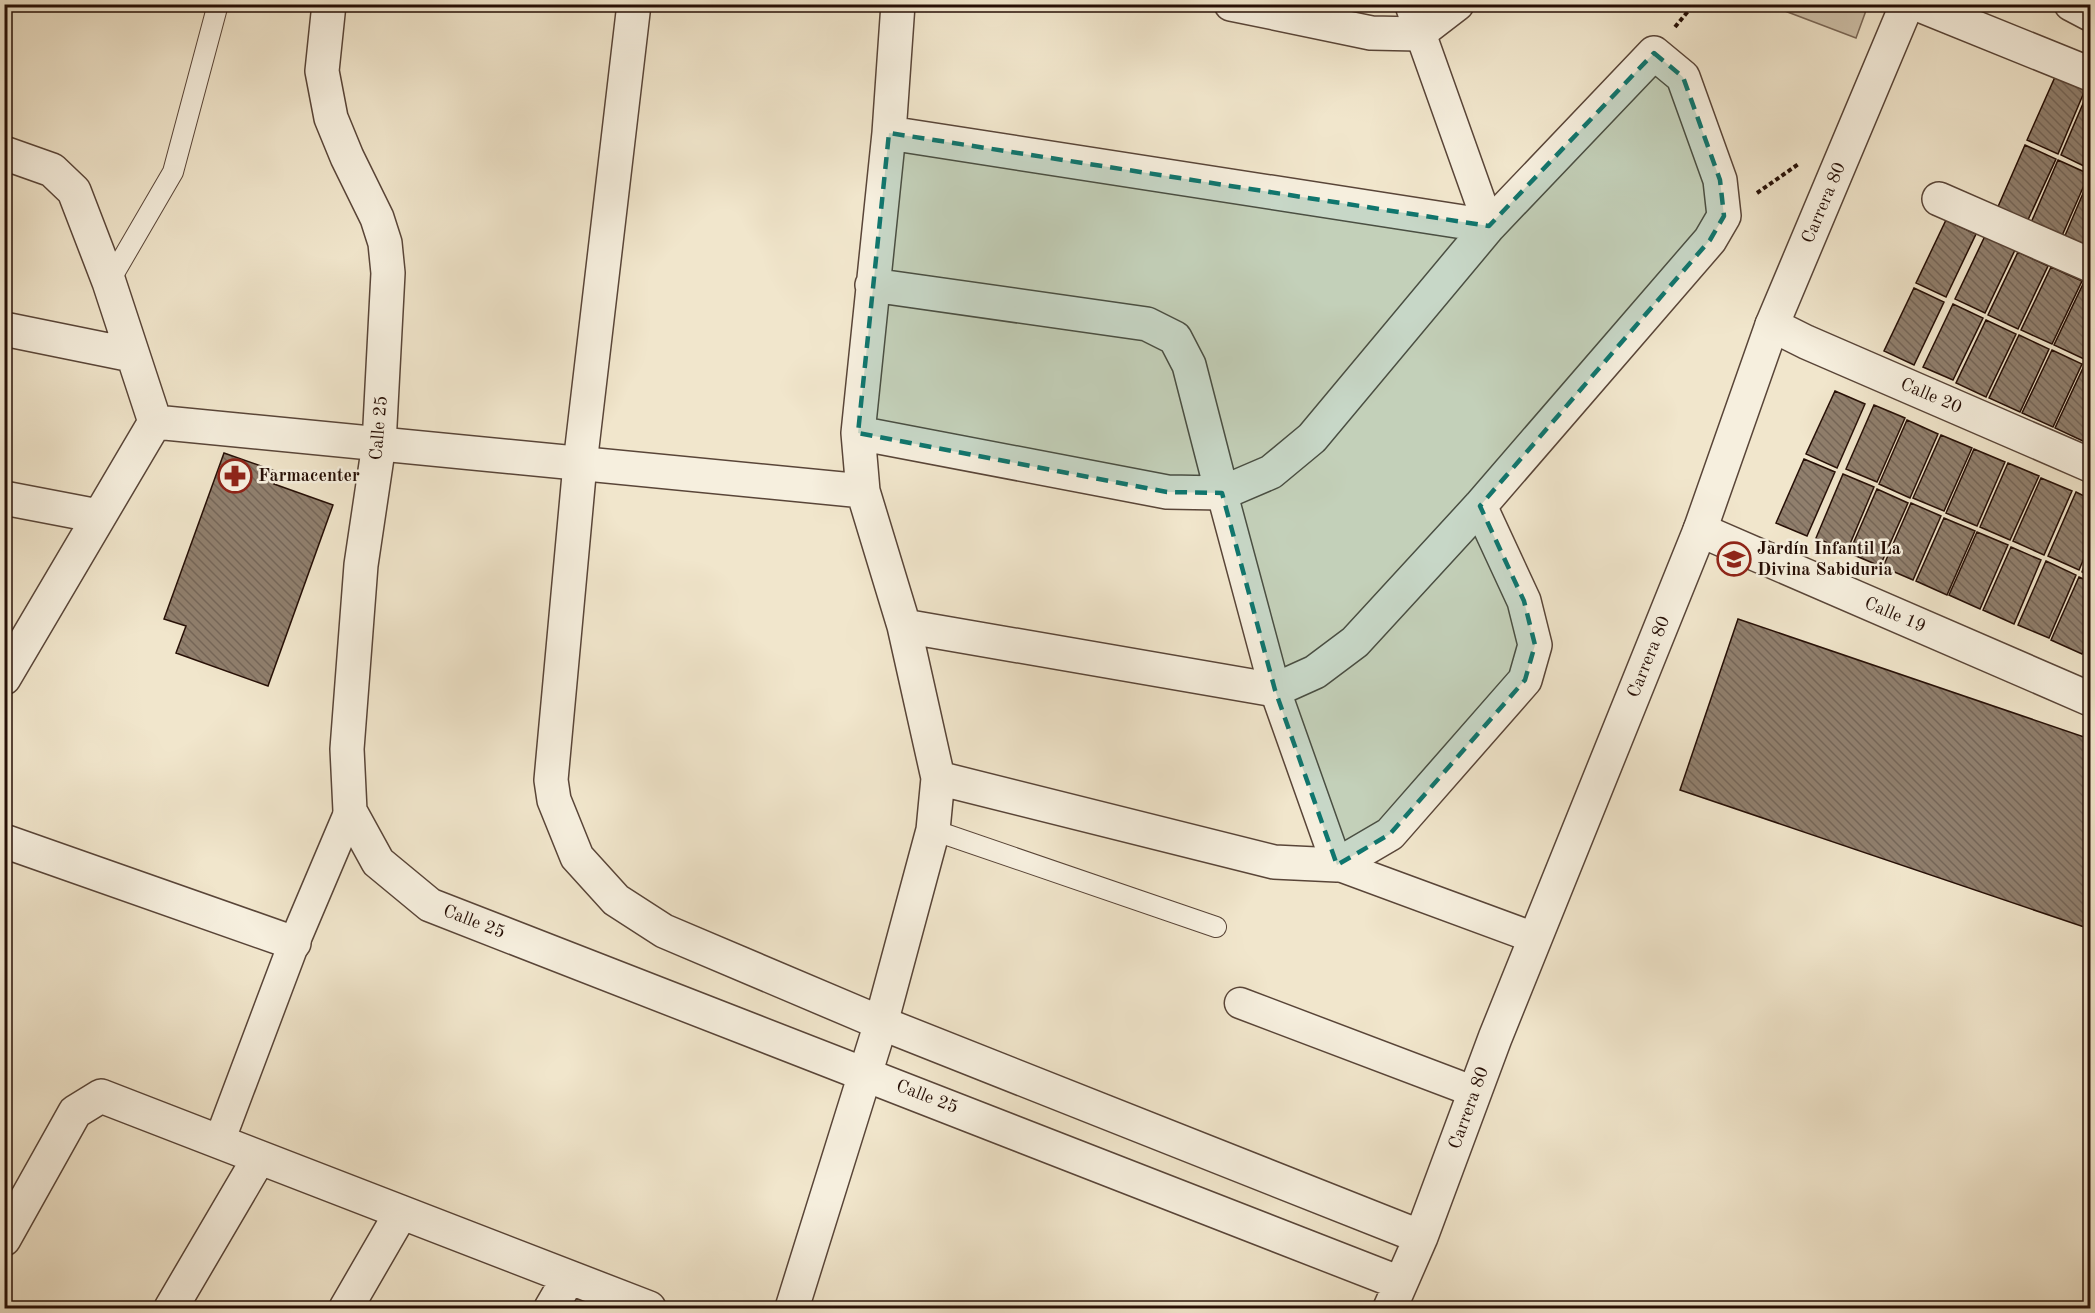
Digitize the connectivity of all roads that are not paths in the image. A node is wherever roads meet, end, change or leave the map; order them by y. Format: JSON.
{"nodes":[{"id":1,"x":218,"y":4,"type":"edge"},
{"id":2,"x":328,"y":4,"type":"edge"},
{"id":3,"x":634,"y":4,"type":"edge"},
{"id":4,"x":898,"y":4,"type":"edge"},
{"id":5,"x":1231,"y":4,"type":"edge"},
{"id":6,"x":1457,"y":4,"type":"edge"},
{"id":7,"x":1907,"y":4,"type":"edge"},
{"id":8,"x":1917,"y":4,"type":"edge"},
{"id":9,"x":2071,"y":4,"type":"edge"},
{"id":10,"x":2091,"y":14,"type":"edge"},
{"id":11,"x":1414,"y":19,"type":"edge"},
{"id":12,"x":2091,"y":74,"type":"edge"},
{"id":13,"x":889,"y":133,"type":"junction"},
{"id":14,"x":4,"y":153,"type":"edge"},
{"id":15,"x":1939,"y":199,"type":"dead end"},
{"id":16,"x":1489,"y":226,"type":"junction"},
{"id":17,"x":2091,"y":265,"type":"edge"},
{"id":18,"x":109,"y":282,"type":"junction"},
{"id":19,"x":872,"y":285,"type":"junction"},
{"id":20,"x":1772,"y":325,"type":"junction"},
{"id":21,"x":4,"y":328,"type":"edge"},
{"id":22,"x":132,"y":355,"type":"junction"},
{"id":23,"x":155,"y":422,"type":"junction"},
{"id":24,"x":858,"y":433,"type":"junction"},
{"id":25,"x":379,"y":444,"type":"junction"},
{"id":26,"x":580,"y":464,"type":"junction"},
{"id":27,"x":2091,"y":465,"type":"edge"},
{"id":28,"x":863,"y":491,"type":"junction"},
{"id":29,"x":1222,"y":493,"type":"junction"},
{"id":30,"x":4,"y":498,"type":"edge"},
{"id":31,"x":1479,"y":506,"type":"junction"},
{"id":32,"x":98,"y":516,"type":"junction"},
{"id":33,"x":1700,"y":530,"type":"junction"},
{"id":34,"x":904,"y":626,"type":"junction"},
{"id":35,"x":8,"y":666,"type":"edge"},
{"id":36,"x":1275,"y":690,"type":"junction"},
{"id":37,"x":2091,"y":699,"type":"edge"},
{"id":38,"x":938,"y":778,"type":"junction"},
{"id":39,"x":350,"y":811,"type":"junction"},
{"id":40,"x":933,"y":830,"type":"junction"},
{"id":41,"x":4,"y":841,"type":"edge"},
{"id":42,"x":1337,"y":865,"type":"junction"},
{"id":43,"x":1216,"y":927,"type":"dead end"},
{"id":44,"x":1535,"y":938,"type":"junction"},
{"id":45,"x":294,"y":943,"type":"junction"},
{"id":46,"x":1240,"y":1003,"type":"dead end"},
{"id":47,"x":880,"y":1023,"type":"junction"},
{"id":48,"x":865,"y":1072,"type":"junction"},
{"id":49,"x":1475,"y":1092,"type":"junction"},
{"id":50,"x":219,"y":1142,"type":"junction"},
{"id":51,"x":259,"y":1158,"type":"junction"},
{"id":52,"x":401,"y":1213,"type":"junction"},
{"id":53,"x":1421,"y":1238,"type":"junction"},
{"id":54,"x":4,"y":1239,"type":"edge"},
{"id":55,"x":569,"y":1277,"type":"junction"},
{"id":56,"x":1395,"y":1296,"type":"edge"},
{"id":57,"x":171,"y":1308,"type":"edge"},
{"id":58,"x":346,"y":1308,"type":"edge"},
{"id":59,"x":551,"y":1308,"type":"edge"},
{"id":60,"x":649,"y":1308,"type":"edge"},
{"id":61,"x":792,"y":1308,"type":"edge"}],
"edges":[{"from":1,"to":18,"type":"lane"},
{"from":2,"to":25,"type":"street","name":"Calle 25"},
{"from":3,"to":26,"type":"street"},
{"from":4,"to":13,"type":"street"},
{"from":5,"to":11,"type":"street"},
{"from":6,"to":11,"type":"street"},
{"from":7,"to":20,"type":"street","name":"Carrera 80"},
{"from":8,"to":12,"type":"street"},
{"from":9,"to":10,"type":"street"},
{"from":11,"to":16,"type":"street"},
{"from":13,"to":16,"type":"street"},
{"from":13,"to":19,"type":"street"},
{"from":14,"to":18,"type":"street"},
{"from":15,"to":17,"type":"street"},
{"from":16,"to":29,"type":"street"},
{"from":16,"to":31,"type":"street"},
{"from":18,"to":22,"type":"street"},
{"from":19,"to":24,"type":"street"},
{"from":19,"to":29,"type":"street"},
{"from":20,"to":27,"type":"street","name":"Calle 20"},
{"from":20,"to":33,"type":"street","name":"Carrera 80"},
{"from":21,"to":22,"type":"street"},
{"from":22,"to":23,"type":"street"},
{"from":23,"to":25,"type":"street"},
{"from":23,"to":32,"type":"street"},
{"from":24,"to":28,"type":"street"},
{"from":24,"to":29,"type":"street"},
{"from":25,"to":26,"type":"street"},
{"from":25,"to":39,"type":"street","name":"Calle 25"},
{"from":26,"to":28,"type":"street"},
{"from":26,"to":47,"type":"street"},
{"from":28,"to":34,"type":"street"},
{"from":29,"to":36,"type":"street"},
{"from":30,"to":32,"type":"street"},
{"from":31,"to":36,"type":"street"},
{"from":31,"to":42,"type":"street"},
{"from":32,"to":35,"type":"street"},
{"from":33,"to":37,"type":"street","name":"Calle 19"},
{"from":33,"to":44,"type":"street","name":"Carrera 80"},
{"from":34,"to":36,"type":"street"},
{"from":34,"to":38,"type":"street"},
{"from":36,"to":42,"type":"street"},
{"from":38,"to":40,"type":"street"},
{"from":38,"to":42,"type":"street"},
{"from":39,"to":45,"type":"street"},
{"from":39,"to":48,"type":"street","name":"Calle 25"},
{"from":40,"to":43,"type":"lane"},
{"from":40,"to":47,"type":"street"},
{"from":41,"to":45,"type":"street"},
{"from":42,"to":44,"type":"street"},
{"from":44,"to":49,"type":"street","name":"Carrera 80"},
{"from":45,"to":50,"type":"street"},
{"from":46,"to":49,"type":"street"},
{"from":47,"to":48,"type":"street"},
{"from":47,"to":53,"type":"street"},
{"from":48,"to":56,"type":"street","name":"Calle 25"},
{"from":48,"to":61,"type":"street"},
{"from":49,"to":53,"type":"street","name":"Carrera 80"},
{"from":50,"to":51,"type":"street"},
{"from":50,"to":54,"type":"street"},
{"from":51,"to":52,"type":"street"},
{"from":51,"to":57,"type":"street"},
{"from":52,"to":55,"type":"street"},
{"from":52,"to":58,"type":"street"},
{"from":53,"to":56,"type":"street","name":"Carrera 80"},
{"from":55,"to":59,"type":"street"},
{"from":55,"to":60,"type":"street"}]}
